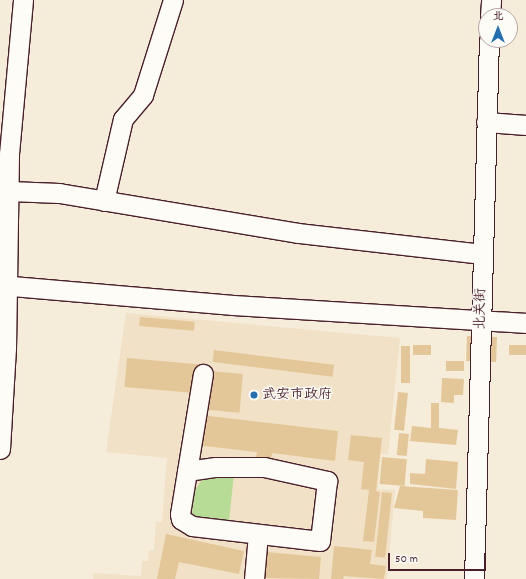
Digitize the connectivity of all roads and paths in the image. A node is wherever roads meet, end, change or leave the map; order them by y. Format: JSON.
{"nodes":[{"id":1,"x":24,"y":0,"type":"edge"},
{"id":2,"x":173,"y":0,"type":"edge"},
{"id":3,"x":489,"y":48,"type":"edge"},
{"id":4,"x":486,"y":122,"type":"junction"},
{"id":5,"x":526,"y":125,"type":"edge"},
{"id":6,"x":9,"y":191,"type":"junction"},
{"id":7,"x":104,"y":201,"type":"junction"},
{"id":8,"x":482,"y":254,"type":"junction"},
{"id":9,"x":2,"y":285,"type":"edge"},
{"id":10,"x":481,"y":319,"type":"junction"},
{"id":11,"x":526,"y":323,"type":"edge"},
{"id":12,"x":203,"y":374,"type":"dead end"},
{"id":13,"x":0,"y":449,"type":"edge"},
{"id":14,"x":187,"y":471,"type":"junction"},
{"id":15,"x":258,"y":534,"type":"junction"},
{"id":16,"x":254,"y":579,"type":"edge"},
{"id":17,"x":474,"y":579,"type":"edge"}],
"edges":[{"from":1,"to":6,"type":"street"},
{"from":2,"to":7,"type":"street"},
{"from":3,"to":4,"type":"street","name":"北关街"},
{"from":4,"to":5,"type":"street"},
{"from":4,"to":8,"type":"street","name":"北关街"},
{"from":6,"to":7,"type":"street"},
{"from":6,"to":9,"type":"street"},
{"from":7,"to":8,"type":"street"},
{"from":8,"to":10,"type":"street","name":"北关街"},
{"from":9,"to":10,"type":"street"},
{"from":9,"to":13,"type":"street"},
{"from":10,"to":11,"type":"street"},
{"from":10,"to":17,"type":"street","name":"北关街"},
{"from":12,"to":14,"type":"street"},
{"from":14,"to":15,"type":"street"},
{"from":14,"to":15,"type":"street"},
{"from":15,"to":16,"type":"street"}]}
